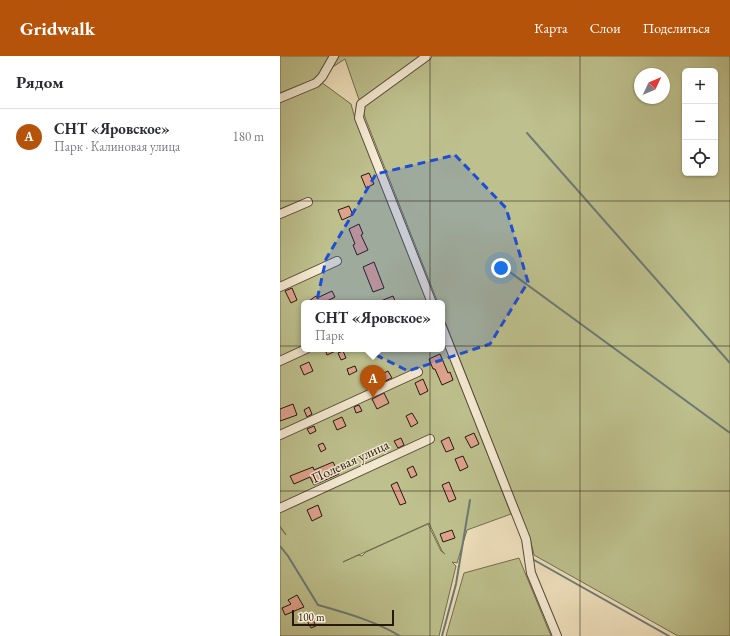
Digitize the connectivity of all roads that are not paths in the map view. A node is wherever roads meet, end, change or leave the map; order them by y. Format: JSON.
{"nodes":[{"id":1,"x":334,"y":56,"type":"edge"},
{"id":2,"x":427,"y":56,"type":"edge"},
{"id":3,"x":280,"y":98,"type":"edge"},
{"id":4,"x":308,"y":202,"type":"dead end"},
{"id":5,"x":280,"y":214,"type":"edge"},
{"id":6,"x":337,"y":261,"type":"dead end"},
{"id":7,"x":280,"y":287,"type":"edge"},
{"id":8,"x":431,"y":300,"type":"edge"},
{"id":9,"x":445,"y":335,"type":"edge"},
{"id":10,"x":301,"y":351,"type":"edge"},
{"id":11,"x":280,"y":361,"type":"edge"},
{"id":12,"x":418,"y":372,"type":"dead end"},
{"id":13,"x":280,"y":435,"type":"edge"},
{"id":14,"x":430,"y":439,"type":"dead end"},
{"id":15,"x":280,"y":508,"type":"edge"},
{"id":16,"x":557,"y":636,"type":"edge"}],
"edges":[{"from":1,"to":3,"type":"street"},
{"from":2,"to":8,"type":"street"},
{"from":4,"to":5,"type":"street"},
{"from":6,"to":7,"type":"street"},
{"from":9,"to":16,"type":"street"},
{"from":10,"to":11,"type":"street"},
{"from":12,"to":13,"type":"street"},
{"from":14,"to":15,"type":"street","name":"Полевая улица"}]}
